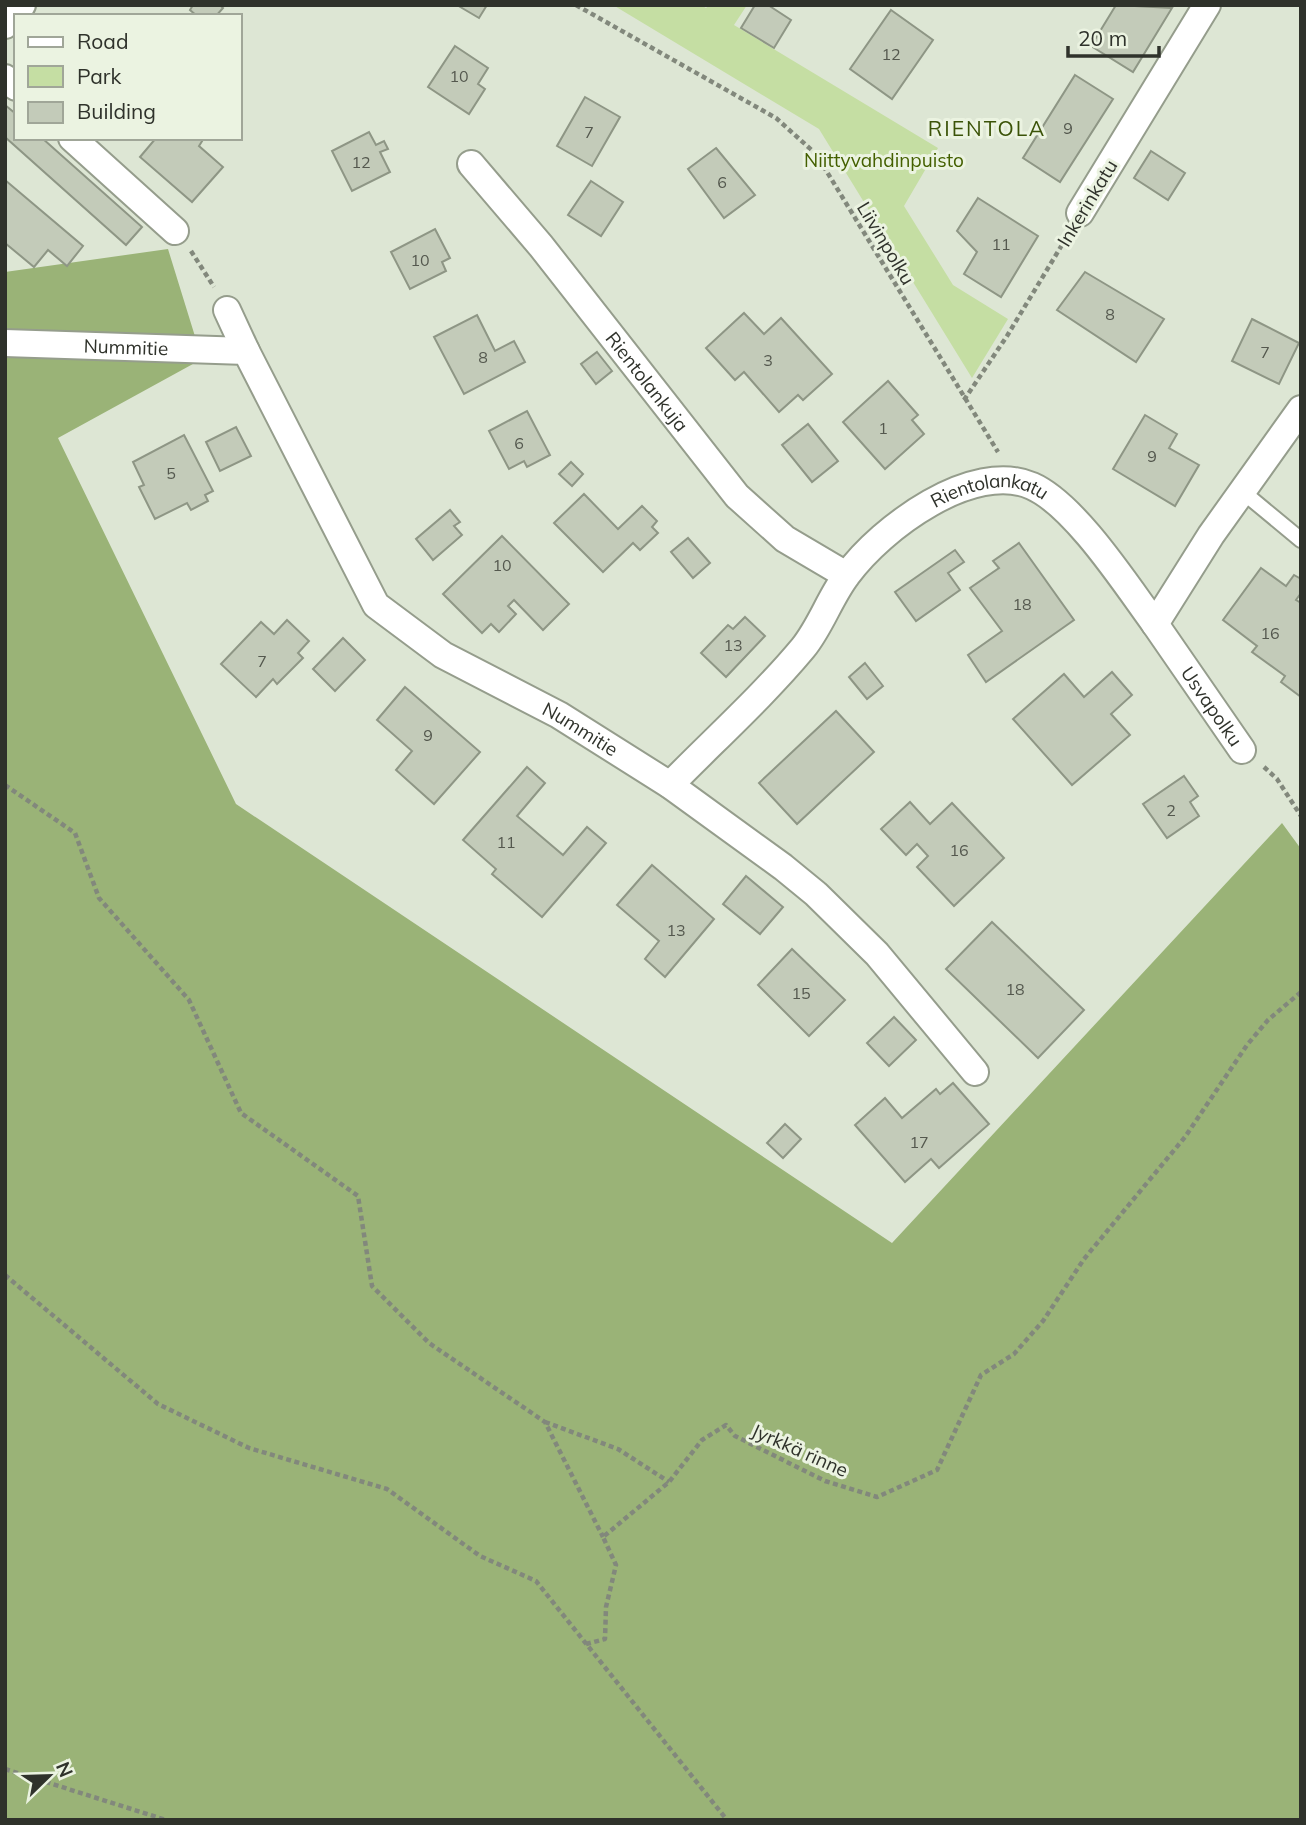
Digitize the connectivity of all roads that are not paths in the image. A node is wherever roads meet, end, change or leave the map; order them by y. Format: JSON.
{"nodes":[{"id":1,"x":22,"y":5,"type":"edge"},
{"id":2,"x":1207,"y":5,"type":"edge"},
{"id":3,"x":5,"y":24,"type":"edge"},
{"id":4,"x":74,"y":140,"type":"edge"},
{"id":5,"x":471,"y":164,"type":"dead end"},
{"id":6,"x":1080,"y":213,"type":"road end"},
{"id":7,"x":175,"y":231,"type":"road end"},
{"id":8,"x":227,"y":310,"type":"road end"},
{"id":9,"x":5,"y":344,"type":"edge"},
{"id":10,"x":246,"y":351,"type":"junction"},
{"id":11,"x":1301,"y":410,"type":"edge"},
{"id":12,"x":1243,"y":492,"type":"junction"},
{"id":13,"x":1301,"y":540,"type":"edge"},
{"id":14,"x":846,"y":575,"type":"junction"},
{"id":15,"x":1155,"y":624,"type":"junction"},
{"id":16,"x":1242,"y":750,"type":"road end"},
{"id":17,"x":670,"y":785,"type":"junction"},
{"id":18,"x":975,"y":1072,"type":"dead end"}],
"edges":[{"from":1,"to":3,"type":"street"},
{"from":2,"to":6,"type":"street","name":"Inkerinkatu"},
{"from":4,"to":7,"type":"street"},
{"from":5,"to":14,"type":"street","name":"Rientolankuja"},
{"from":8,"to":10,"type":"street","name":"Nummitie"},
{"from":9,"to":10,"type":"street","name":"Nummitie"},
{"from":10,"to":17,"type":"street","name":"Nummitie"},
{"from":11,"to":12,"type":"street"},
{"from":12,"to":13,"type":"lane"},
{"from":12,"to":15,"type":"street"},
{"from":14,"to":15,"type":"street","name":"Rientolankatu"},
{"from":14,"to":17,"type":"street","name":"Rientolankatu"},
{"from":15,"to":16,"type":"street","name":"Usvapolku"},
{"from":17,"to":18,"type":"street","name":"Nummitie"}]}
